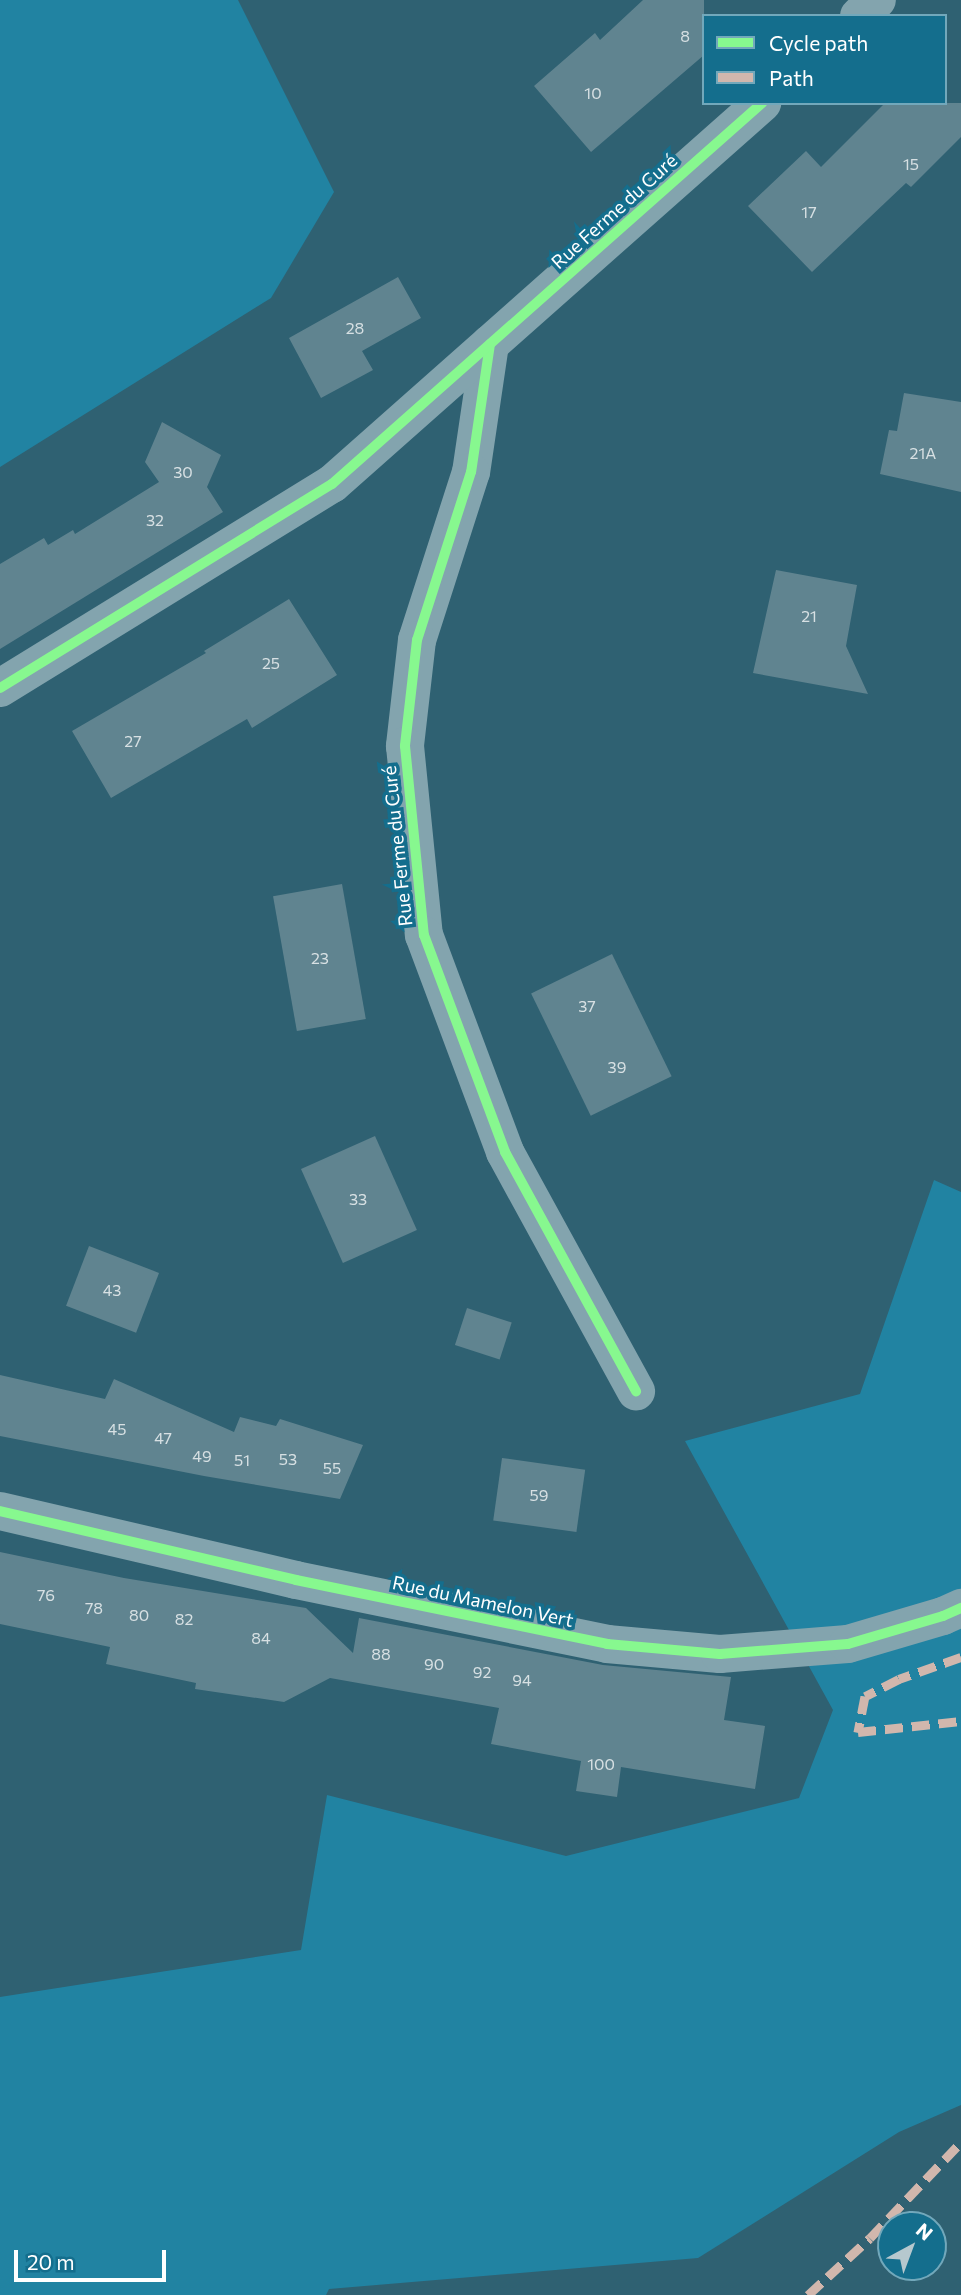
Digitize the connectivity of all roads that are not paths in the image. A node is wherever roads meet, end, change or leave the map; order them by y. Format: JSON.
{"nodes":[{"id":1,"x":877,"y":0,"type":"edge"},
{"id":2,"x":861,"y":14,"type":"edge"},
{"id":3,"x":760,"y":105,"type":"edge"},
{"id":4,"x":489,"y":344,"type":"junction"},
{"id":5,"x":0,"y":688,"type":"edge"},
{"id":6,"x":636,"y":1391,"type":"dead end"},
{"id":7,"x":0,"y":1511,"type":"edge"},
{"id":8,"x":961,"y":1608,"type":"edge"}],
"edges":[{"from":1,"to":2,"type":"street"},
{"from":3,"to":4,"type":"street","name":"Rue Ferme du Curé"},
{"from":4,"to":5,"type":"street","name":"Rue Ferme du Curé"},
{"from":4,"to":6,"type":"street","name":"Rue Ferme du Curé"},
{"from":7,"to":8,"type":"street","name":"Rue du Mamelon Vert"}]}
